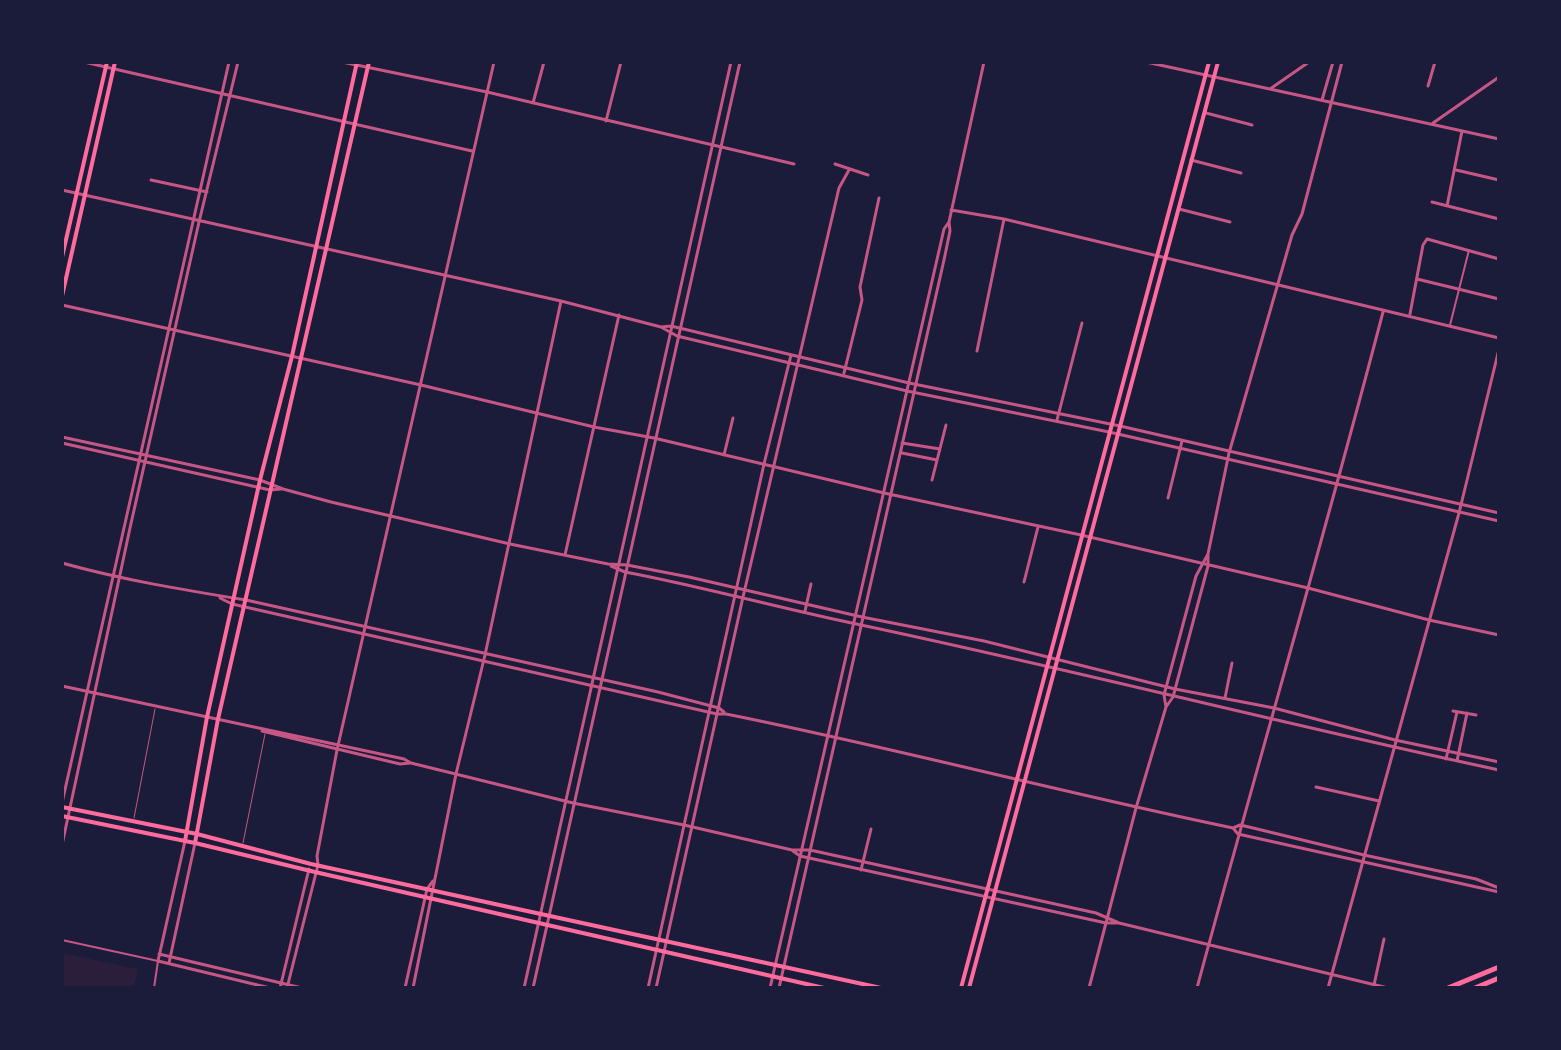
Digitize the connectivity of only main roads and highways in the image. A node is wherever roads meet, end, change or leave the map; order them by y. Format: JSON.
{"nodes":[{"id":1,"x":1209,"y":62,"type":"edge"},
{"id":2,"x":1218,"y":62,"type":"edge"},
{"id":3,"x":106,"y":64,"type":"edge"},
{"id":4,"x":357,"y":64,"type":"edge"},
{"id":5,"x":115,"y":65,"type":"edge"},
{"id":6,"x":368,"y":65,"type":"edge"},
{"id":7,"x":91,"y":131,"type":"junction"},
{"id":8,"x":99,"y":132,"type":"junction"},
{"id":9,"x":1181,"y":167,"type":"junction"},
{"id":10,"x":1188,"y":169,"type":"junction"},
{"id":11,"x":62,"y":255,"type":"edge"},
{"id":12,"x":71,"y":255,"type":"junction"},
{"id":13,"x":62,"y":296,"type":"edge"},
{"id":14,"x":1134,"y":343,"type":"junction"},
{"id":15,"x":1141,"y":345,"type":"junction"},
{"id":16,"x":1096,"y":482,"type":"junction"},
{"id":17,"x":1104,"y":484,"type":"junction"},
{"id":18,"x":1067,"y":593,"type":"junction"},
{"id":19,"x":1075,"y":595,"type":"junction"},
{"id":20,"x":1033,"y":721,"type":"junction"},
{"id":21,"x":1040,"y":722,"type":"junction"},
{"id":22,"x":62,"y":805,"type":"edge"},
{"id":23,"x":62,"y":816,"type":"edge"},
{"id":24,"x":187,"y":832,"type":"junction"},
{"id":25,"x":197,"y":834,"type":"junction"},
{"id":26,"x":1002,"y":839,"type":"junction"},
{"id":27,"x":185,"y":841,"type":"junction"},
{"id":28,"x":1009,"y":841,"type":"junction"},
{"id":29,"x":195,"y":843,"type":"junction"},
{"id":30,"x":972,"y":945,"type":"junction"},
{"id":31,"x":980,"y":947,"type":"junction"},
{"id":32,"x":1499,"y":967,"type":"edge"},
{"id":33,"x":1499,"y":978,"type":"edge"},
{"id":34,"x":824,"y":988,"type":"edge"},
{"id":35,"x":881,"y":988,"type":"edge"},
{"id":36,"x":961,"y":988,"type":"edge"},
{"id":37,"x":969,"y":988,"type":"edge"},
{"id":38,"x":1448,"y":988,"type":"edge"},
{"id":39,"x":1475,"y":988,"type":"edge"}],
"edges":[{"from":1,"to":9,"type":"main road"},
{"from":2,"to":10,"type":"main road"},
{"from":3,"to":7,"type":"main road"},
{"from":4,"to":24,"type":"main road"},
{"from":5,"to":8,"type":"main road"},
{"from":6,"to":25,"type":"main road"},
{"from":7,"to":8,"type":"main road"},
{"from":7,"to":11,"type":"main road"},
{"from":8,"to":12,"type":"main road"},
{"from":9,"to":10,"type":"main road"},
{"from":9,"to":14,"type":"main road"},
{"from":10,"to":15,"type":"main road"},
{"from":11,"to":12,"type":"main road"},
{"from":12,"to":13,"type":"main road"},
{"from":14,"to":15,"type":"main road"},
{"from":14,"to":16,"type":"main road"},
{"from":15,"to":17,"type":"main road"},
{"from":16,"to":17,"type":"main road"},
{"from":16,"to":18,"type":"main road"},
{"from":17,"to":19,"type":"main road"},
{"from":18,"to":19,"type":"main road"},
{"from":18,"to":20,"type":"main road"},
{"from":19,"to":21,"type":"main road"},
{"from":20,"to":21,"type":"main road"},
{"from":20,"to":26,"type":"main road"},
{"from":21,"to":28,"type":"main road"},
{"from":22,"to":24,"type":"main road"},
{"from":23,"to":27,"type":"main road"},
{"from":24,"to":25,"type":"main road"},
{"from":24,"to":27,"type":"main road"},
{"from":25,"to":29,"type":"main road"},
{"from":25,"to":35,"type":"main road"},
{"from":26,"to":28,"type":"main road"},
{"from":26,"to":30,"type":"main road"},
{"from":27,"to":29,"type":"main road"},
{"from":28,"to":31,"type":"main road"},
{"from":29,"to":34,"type":"main road"},
{"from":30,"to":31,"type":"main road"},
{"from":30,"to":36,"type":"main road"},
{"from":31,"to":37,"type":"main road"},
{"from":32,"to":38,"type":"main road"},
{"from":33,"to":39,"type":"main road"}]}
